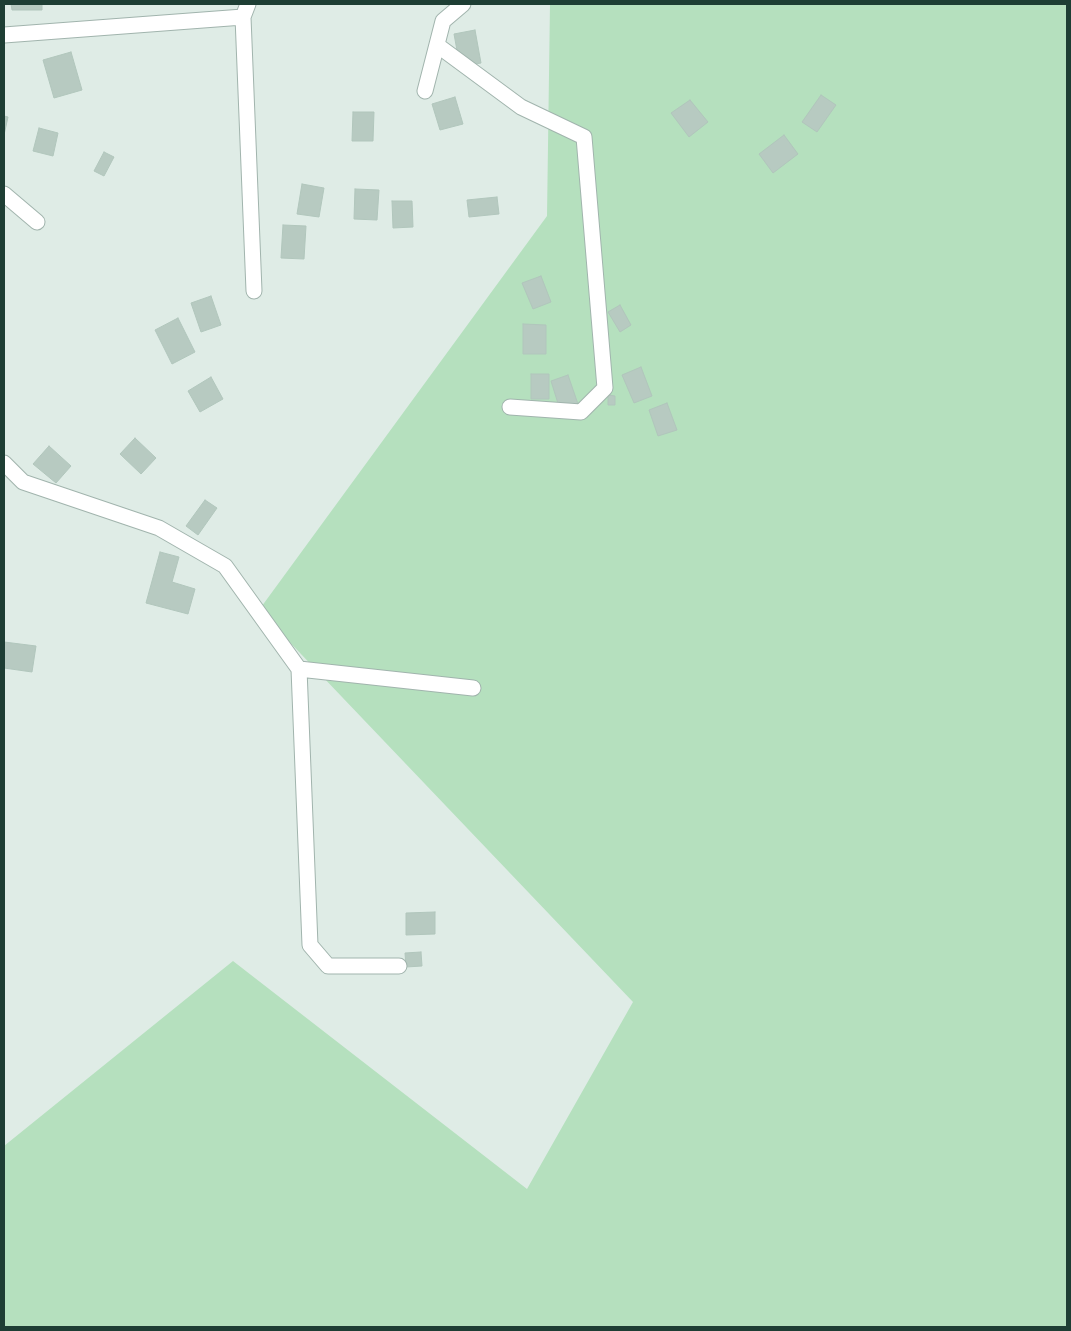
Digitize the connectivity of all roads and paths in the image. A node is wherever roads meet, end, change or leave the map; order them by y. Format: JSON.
{"nodes":[{"id":1,"x":463,"y":4,"type":"edge"},
{"id":2,"x":246,"y":11,"type":"edge"},
{"id":3,"x":4,"y":35,"type":"edge"},
{"id":4,"x":436,"y":46,"type":"junction"},
{"id":5,"x":425,"y":92,"type":"dead end"},
{"id":6,"x":4,"y":194,"type":"edge"},
{"id":7,"x":37,"y":222,"type":"dead end"},
{"id":8,"x":254,"y":291,"type":"dead end"},
{"id":9,"x":510,"y":407,"type":"dead end"},
{"id":10,"x":4,"y":462,"type":"edge"},
{"id":11,"x":298,"y":669,"type":"junction"},
{"id":12,"x":473,"y":688,"type":"dead end"},
{"id":13,"x":399,"y":966,"type":"dead end"}],
"edges":[{"from":1,"to":4,"type":"street"},
{"from":2,"to":3,"type":"street"},
{"from":2,"to":8,"type":"street"},
{"from":4,"to":5,"type":"street"},
{"from":4,"to":9,"type":"street"},
{"from":6,"to":7,"type":"street"},
{"from":10,"to":11,"type":"street"},
{"from":11,"to":12,"type":"street"},
{"from":11,"to":13,"type":"street"}]}
